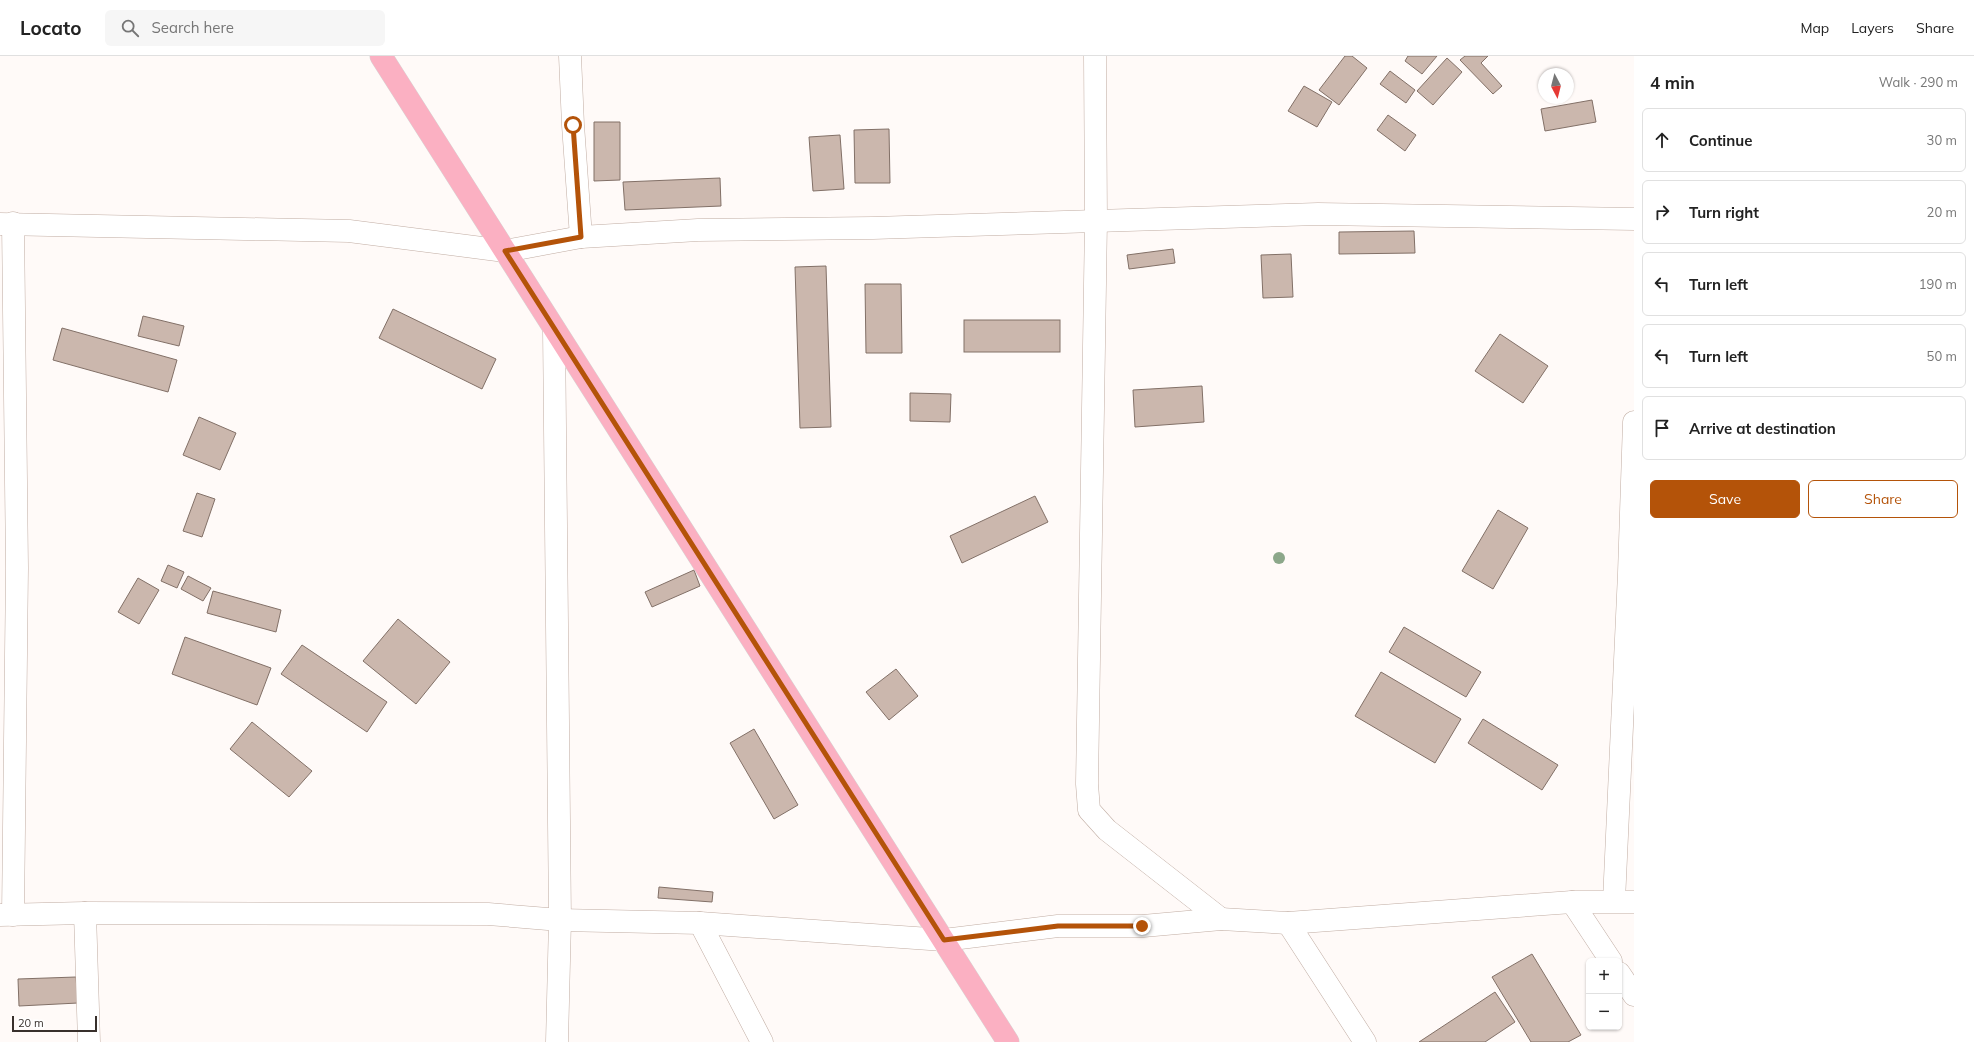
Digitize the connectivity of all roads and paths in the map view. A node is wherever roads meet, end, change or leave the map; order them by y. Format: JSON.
{"nodes":[{"id":1,"x":381,"y":56,"type":"edge"},
{"id":2,"x":570,"y":56,"type":"edge"},
{"id":3,"x":1095,"y":56,"type":"edge"},
{"id":4,"x":1634,"y":219,"type":"edge"},
{"id":5,"x":1096,"y":220,"type":"junction"},
{"id":6,"x":6,"y":224,"type":"edge"},
{"id":7,"x":581,"y":237,"type":"junction"},
{"id":8,"x":505,"y":251,"type":"junction"},
{"id":9,"x":554,"y":329,"type":"junction"},
{"id":10,"x":1634,"y":422,"type":"edge"},
{"id":11,"x":1572,"y":902,"type":"junction"},
{"id":12,"x":1624,"y":902,"type":"edge"},
{"id":13,"x":85,"y":913,"type":"junction"},
{"id":14,"x":6,"y":915,"type":"edge"},
{"id":15,"x":560,"y":920,"type":"junction"},
{"id":16,"x":1221,"y":920,"type":"junction"},
{"id":17,"x":700,"y":923,"type":"junction"},
{"id":18,"x":1288,"y":923,"type":"junction"},
{"id":19,"x":944,"y":940,"type":"junction"},
{"id":20,"x":1609,"y":958,"type":"edge"},
{"id":21,"x":1622,"y":977,"type":"edge"},
{"id":22,"x":1634,"y":995,"type":"edge"},
{"id":23,"x":89,"y":1042,"type":"edge"},
{"id":24,"x":557,"y":1042,"type":"edge"},
{"id":25,"x":762,"y":1042,"type":"edge"},
{"id":26,"x":1008,"y":1042,"type":"edge"},
{"id":27,"x":1365,"y":1042,"type":"edge"}],
"edges":[{"from":1,"to":8,"type":"main road"},
{"from":2,"to":7,"type":"street"},
{"from":3,"to":5,"type":"street"},
{"from":4,"to":5,"type":"street"},
{"from":5,"to":7,"type":"street"},
{"from":5,"to":16,"type":"street"},
{"from":6,"to":8,"type":"street"},
{"from":6,"to":14,"type":"street"},
{"from":7,"to":8,"type":"street"},
{"from":8,"to":9,"type":"main road"},
{"from":9,"to":15,"type":"street"},
{"from":9,"to":19,"type":"main road"},
{"from":10,"to":12,"type":"street"},
{"from":11,"to":12,"type":"street"},
{"from":11,"to":18,"type":"street"},
{"from":11,"to":20,"type":"street"},
{"from":13,"to":14,"type":"street"},
{"from":13,"to":15,"type":"street"},
{"from":13,"to":23,"type":"street"},
{"from":15,"to":17,"type":"street"},
{"from":15,"to":24,"type":"street"},
{"from":16,"to":18,"type":"street"},
{"from":16,"to":19,"type":"street"},
{"from":17,"to":19,"type":"street"},
{"from":17,"to":25,"type":"street"},
{"from":18,"to":27,"type":"street"},
{"from":19,"to":26,"type":"main road"},
{"from":21,"to":22,"type":"street"}]}
